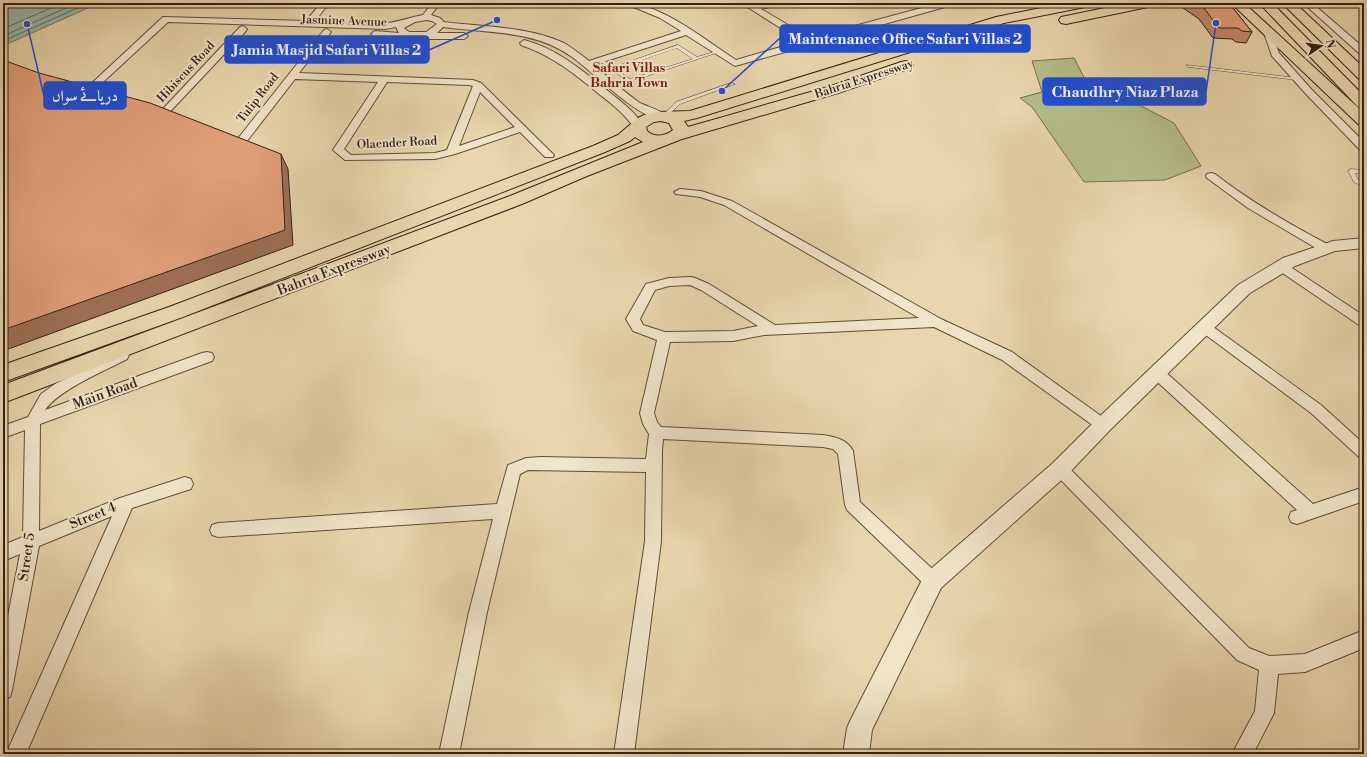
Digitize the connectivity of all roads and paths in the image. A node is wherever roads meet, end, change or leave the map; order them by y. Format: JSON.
{"nodes":[{"id":1,"x":325,"y":3,"type":"edge"},
{"id":2,"x":436,"y":3,"type":"edge"},
{"id":3,"x":628,"y":3,"type":"edge"},
{"id":4,"x":745,"y":3,"type":"edge"},
{"id":5,"x":774,"y":3,"type":"edge"},
{"id":6,"x":949,"y":3,"type":"edge"},
{"id":7,"x":1085,"y":3,"type":"edge"},
{"id":8,"x":1148,"y":3,"type":"edge"},
{"id":9,"x":1237,"y":3,"type":"edge"},
{"id":10,"x":1265,"y":3,"type":"edge"},
{"id":11,"x":1288,"y":3,"type":"edge"},
{"id":12,"x":1307,"y":3,"type":"edge"},
{"id":13,"x":755,"y":8,"type":"junction"},
{"id":14,"x":426,"y":18,"type":"junction"},
{"id":15,"x":308,"y":24,"type":"junction"},
{"id":16,"x":403,"y":24,"type":"junction"},
{"id":17,"x":441,"y":24,"type":"junction"},
{"id":18,"x":157,"y":26,"type":"junction"},
{"id":19,"x":243,"y":29,"type":"junction"},
{"id":20,"x":1021,"y":30,"type":"dead end"},
{"id":21,"x":327,"y":32,"type":"junction"},
{"id":22,"x":686,"y":32,"type":"junction"},
{"id":23,"x":1268,"y":33,"type":"junction"},
{"id":24,"x":410,"y":36,"type":"junction"},
{"id":25,"x":421,"y":36,"type":"junction"},
{"id":26,"x":660,"y":41,"type":"junction"},
{"id":27,"x":808,"y":41,"type":"junction"},
{"id":28,"x":670,"y":49,"type":"junction"},
{"id":29,"x":632,"y":50,"type":"junction"},
{"id":30,"x":717,"y":52,"type":"junction"},
{"id":31,"x":1364,"y":53,"type":"edge"},
{"id":32,"x":644,"y":58,"type":"junction"},
{"id":33,"x":696,"y":59,"type":"junction"},
{"id":34,"x":600,"y":60,"type":"junction"},
{"id":35,"x":919,"y":61,"type":"dead end"},
{"id":36,"x":588,"y":64,"type":"junction"},
{"id":37,"x":1189,"y":66,"type":"dead end"},
{"id":38,"x":614,"y":68,"type":"junction"},
{"id":39,"x":292,"y":76,"type":"junction"},
{"id":40,"x":1364,"y":76,"type":"edge"},
{"id":41,"x":384,"y":79,"type":"junction"},
{"id":42,"x":1297,"y":79,"type":"junction"},
{"id":43,"x":733,"y":84,"type":"dead end"},
{"id":44,"x":478,"y":85,"type":"junction"},
{"id":45,"x":84,"y":95,"type":"edge"},
{"id":46,"x":1364,"y":105,"type":"edge"},
{"id":47,"x":163,"y":114,"type":"edge"},
{"id":48,"x":663,"y":117,"type":"junction"},
{"id":49,"x":1364,"y":120,"type":"edge"},
{"id":50,"x":638,"y":126,"type":"junction"},
{"id":51,"x":522,"y":128,"type":"junction"},
{"id":52,"x":669,"y":138,"type":"junction"},
{"id":53,"x":240,"y":143,"type":"edge"},
{"id":54,"x":1364,"y":148,"type":"edge"},
{"id":55,"x":451,"y":152,"type":"junction"},
{"id":56,"x":549,"y":154,"type":"dead end"},
{"id":57,"x":1364,"y":172,"type":"edge"},
{"id":58,"x":1211,"y":176,"type":"dead end"},
{"id":59,"x":1364,"y":185,"type":"edge"},
{"id":60,"x":680,"y":192,"type":"dead end"},
{"id":61,"x":1364,"y":243,"type":"edge"},
{"id":62,"x":1325,"y":248,"type":"junction"},
{"id":63,"x":1282,"y":267,"type":"junction"},
{"id":64,"x":936,"y":322,"type":"junction"},
{"id":65,"x":1364,"y":322,"type":"edge"},
{"id":66,"x":1204,"y":327,"type":"junction"},
{"id":67,"x":774,"y":330,"type":"junction"},
{"id":68,"x":664,"y":337,"type":"junction"},
{"id":69,"x":150,"y":340,"type":"junction"},
{"id":70,"x":208,"y":357,"type":"dead end"},
{"id":71,"x":1157,"y":373,"type":"junction"},
{"id":72,"x":3,"y":374,"type":"edge"},
{"id":73,"x":3,"y":394,"type":"edge"},
{"id":74,"x":33,"y":421,"type":"junction"},
{"id":75,"x":1103,"y":425,"type":"junction"},
{"id":76,"x":3,"y":432,"type":"edge"},
{"id":77,"x":657,"y":433,"type":"junction"},
{"id":78,"x":1364,"y":453,"type":"edge"},
{"id":79,"x":653,"y":466,"type":"junction"},
{"id":80,"x":1060,"y":469,"type":"junction"},
{"id":81,"x":185,"y":484,"type":"dead end"},
{"id":82,"x":1364,"y":494,"type":"edge"},
{"id":83,"x":126,"y":503,"type":"junction"},
{"id":84,"x":503,"y":511,"type":"junction"},
{"id":85,"x":218,"y":530,"type":"dead end"},
{"id":86,"x":31,"y":542,"type":"junction"},
{"id":87,"x":3,"y":553,"type":"edge"},
{"id":88,"x":933,"y":581,"type":"junction"},
{"id":89,"x":1364,"y":639,"type":"edge"},
{"id":90,"x":1269,"y":665,"type":"junction"},
{"id":91,"x":3,"y":690,"type":"edge"},
{"id":92,"x":16,"y":754,"type":"edge"},
{"id":93,"x":449,"y":754,"type":"edge"},
{"id":94,"x":624,"y":754,"type":"edge"},
{"id":95,"x":856,"y":754,"type":"edge"},
{"id":96,"x":1242,"y":754,"type":"edge"}],
"edges":[{"from":1,"to":15,"type":"street"},
{"from":2,"to":14,"type":"street"},
{"from":3,"to":22,"type":"street"},
{"from":4,"to":13,"type":"street"},
{"from":5,"to":13,"type":"street"},
{"from":6,"to":27,"type":"street"},
{"from":7,"to":48,"type":"main road","name":"Bahria Expressway"},
{"from":8,"to":20,"type":"main road"},
{"from":9,"to":23,"type":"main road"},
{"from":10,"to":46,"type":"main road"},
{"from":11,"to":40,"type":"main road"},
{"from":12,"to":31,"type":"street"},
{"from":13,"to":27,"type":"street"},
{"from":14,"to":16,"type":"street","name":"Jasmine Avenue"},
{"from":14,"to":17,"type":"street"},
{"from":15,"to":16,"type":"street","name":"Jasmine Avenue"},
{"from":15,"to":18,"type":"street","name":"Jasmine Avenue"},
{"from":16,"to":24,"type":"street"},
{"from":17,"to":25,"type":"street"},
{"from":17,"to":36,"type":"street"},
{"from":18,"to":19,"type":"street","name":"Jasmine Avenue"},
{"from":18,"to":45,"type":"street"},
{"from":19,"to":21,"type":"street","name":"Jasmine Avenue"},
{"from":19,"to":47,"type":"street","name":"Hibiscus Road"},
{"from":21,"to":24,"type":"street","name":"Jasmine Avenue"},
{"from":21,"to":39,"type":"street","name":"Tulip Road"},
{"from":22,"to":26,"type":"street"},
{"from":22,"to":30,"type":"street"},
{"from":23,"to":42,"type":"street"},
{"from":23,"to":49,"type":"main road"},
{"from":24,"to":25,"type":"street","name":"Jasmine Avenue"},
{"from":25,"to":50,"type":"street"},
{"from":26,"to":28,"type":"lane"},
{"from":26,"to":29,"type":"street"},
{"from":27,"to":30,"type":"street"},
{"from":28,"to":32,"type":"lane"},
{"from":28,"to":33,"type":"lane"},
{"from":29,"to":32,"type":"lane"},
{"from":29,"to":34,"type":"street"},
{"from":30,"to":33,"type":"lane"},
{"from":32,"to":38,"type":"lane"},
{"from":33,"to":38,"type":"lane"},
{"from":34,"to":36,"type":"street"},
{"from":34,"to":38,"type":"lane"},
{"from":35,"to":52,"type":"main road","name":"Bahria Expressway"},
{"from":36,"to":48,"type":"street"},
{"from":37,"to":42,"type":"lane"},
{"from":39,"to":41,"type":"street"},
{"from":39,"to":53,"type":"street","name":"Tulip Road"},
{"from":41,"to":44,"type":"street"},
{"from":41,"to":55,"type":"street","name":"Olaender Road"},
{"from":42,"to":54,"type":"street"},
{"from":43,"to":48,"type":"lane"},
{"from":44,"to":51,"type":"street"},
{"from":44,"to":55,"type":"street","name":"Olaender Road"},
{"from":48,"to":50,"type":"main road","name":"Bahria Expressway"},
{"from":48,"to":52,"type":"main road"},
{"from":50,"to":52,"type":"main road"},
{"from":50,"to":72,"type":"main road","name":"Bahria Expressway"},
{"from":51,"to":55,"type":"street"},
{"from":51,"to":56,"type":"street"},
{"from":52,"to":69,"type":"main road","name":"Bahria Expressway"},
{"from":57,"to":59,"type":"lane"},
{"from":58,"to":62,"type":"street"},
{"from":60,"to":64,"type":"street"},
{"from":61,"to":62,"type":"street"},
{"from":62,"to":63,"type":"street"},
{"from":63,"to":65,"type":"street"},
{"from":63,"to":66,"type":"street"},
{"from":64,"to":67,"type":"street"},
{"from":64,"to":75,"type":"street"},
{"from":66,"to":71,"type":"street"},
{"from":66,"to":78,"type":"street"},
{"from":67,"to":68,"type":"street"},
{"from":67,"to":68,"type":"street"},
{"from":68,"to":77,"type":"street"},
{"from":69,"to":73,"type":"main road","name":"Bahria Expressway"},
{"from":69,"to":74,"type":"street"},
{"from":70,"to":74,"type":"street","name":"Main Road"},
{"from":71,"to":75,"type":"street"},
{"from":71,"to":82,"type":"street"},
{"from":74,"to":76,"type":"street","name":"Main Road"},
{"from":74,"to":86,"type":"street","name":"Street 5"},
{"from":75,"to":80,"type":"street"},
{"from":77,"to":79,"type":"street"},
{"from":77,"to":88,"type":"street"},
{"from":79,"to":84,"type":"street"},
{"from":79,"to":94,"type":"street"},
{"from":80,"to":88,"type":"street"},
{"from":80,"to":90,"type":"street"},
{"from":81,"to":83,"type":"street","name":"Street 4"},
{"from":83,"to":86,"type":"street","name":"Street 4"},
{"from":83,"to":92,"type":"street"},
{"from":84,"to":85,"type":"street"},
{"from":84,"to":93,"type":"street"},
{"from":86,"to":87,"type":"street","name":"Street 4"},
{"from":86,"to":91,"type":"street","name":"Street 5"},
{"from":88,"to":95,"type":"street"},
{"from":89,"to":90,"type":"street"},
{"from":90,"to":96,"type":"street"}]}
